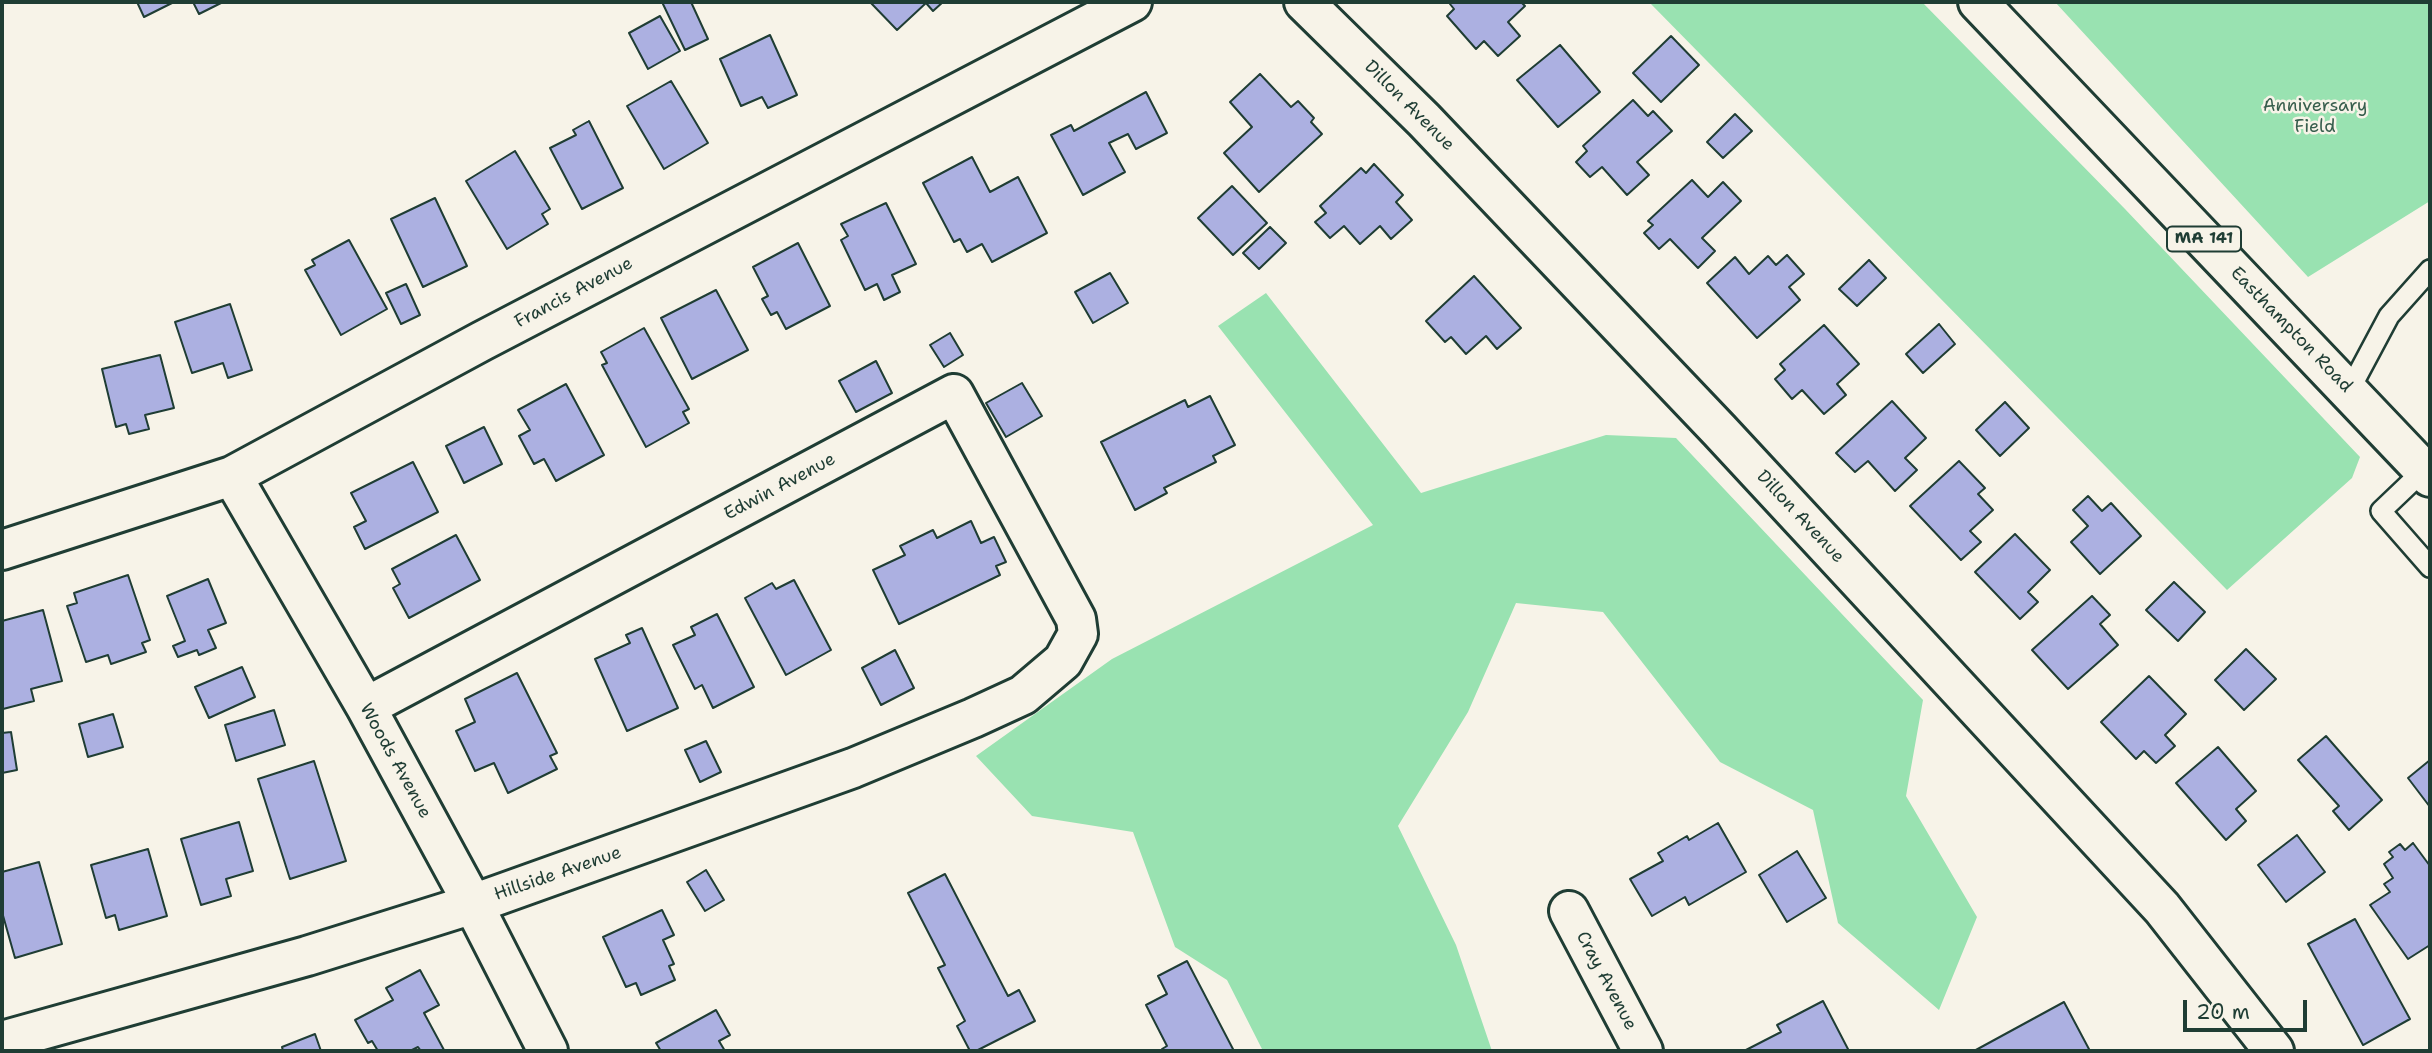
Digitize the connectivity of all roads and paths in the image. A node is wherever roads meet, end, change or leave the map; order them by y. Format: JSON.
{"nodes":[{"id":1,"x":1132,"y":2,"type":"edge"},
{"id":2,"x":1304,"y":2,"type":"edge"},
{"id":3,"x":1978,"y":2,"type":"edge"},
{"id":4,"x":2430,"y":270,"type":"edge"},
{"id":5,"x":2349,"y":391,"type":"junction"},
{"id":6,"x":2427,"y":474,"type":"edge"},
{"id":7,"x":232,"y":476,"type":"junction"},
{"id":8,"x":2,"y":550,"type":"edge"},
{"id":9,"x":2430,"y":567,"type":"edge"},
{"id":10,"x":1078,"y":634,"type":"joint"},
{"id":11,"x":366,"y":707,"type":"junction"},
{"id":12,"x":473,"y":904,"type":"junction"},
{"id":13,"x":1569,"y":911,"type":"dead end"},
{"id":14,"x":2,"y":1041,"type":"edge"},
{"id":15,"x":548,"y":1051,"type":"edge"},
{"id":16,"x":1643,"y":1051,"type":"edge"},
{"id":17,"x":2274,"y":1051,"type":"edge"}],
"edges":[{"from":1,"to":7,"type":"street","name":"Francis Avenue"},
{"from":2,"to":17,"type":"street","name":"Dillon Avenue"},
{"from":3,"to":5,"type":"street","name":"Easthampton Road","number":"MA 141"},
{"from":4,"to":5,"type":"lane"},
{"from":5,"to":6,"type":"street","name":"Easthampton Road","number":"MA 141"},
{"from":6,"to":9,"type":"lane"},
{"from":7,"to":8,"type":"street","name":"Francis Avenue"},
{"from":7,"to":11,"type":"street","name":"Woods Avenue"},
{"from":10,"to":11,"type":"street","name":"Edwin Avenue"},
{"from":10,"to":12,"type":"street","name":"Hillside Avenue"},
{"from":11,"to":12,"type":"street","name":"Woods Avenue"},
{"from":12,"to":14,"type":"street","name":"Hillside Avenue"},
{"from":12,"to":15,"type":"street","name":"Woods Avenue"},
{"from":13,"to":16,"type":"street","name":"Cray Avenue"}]}
